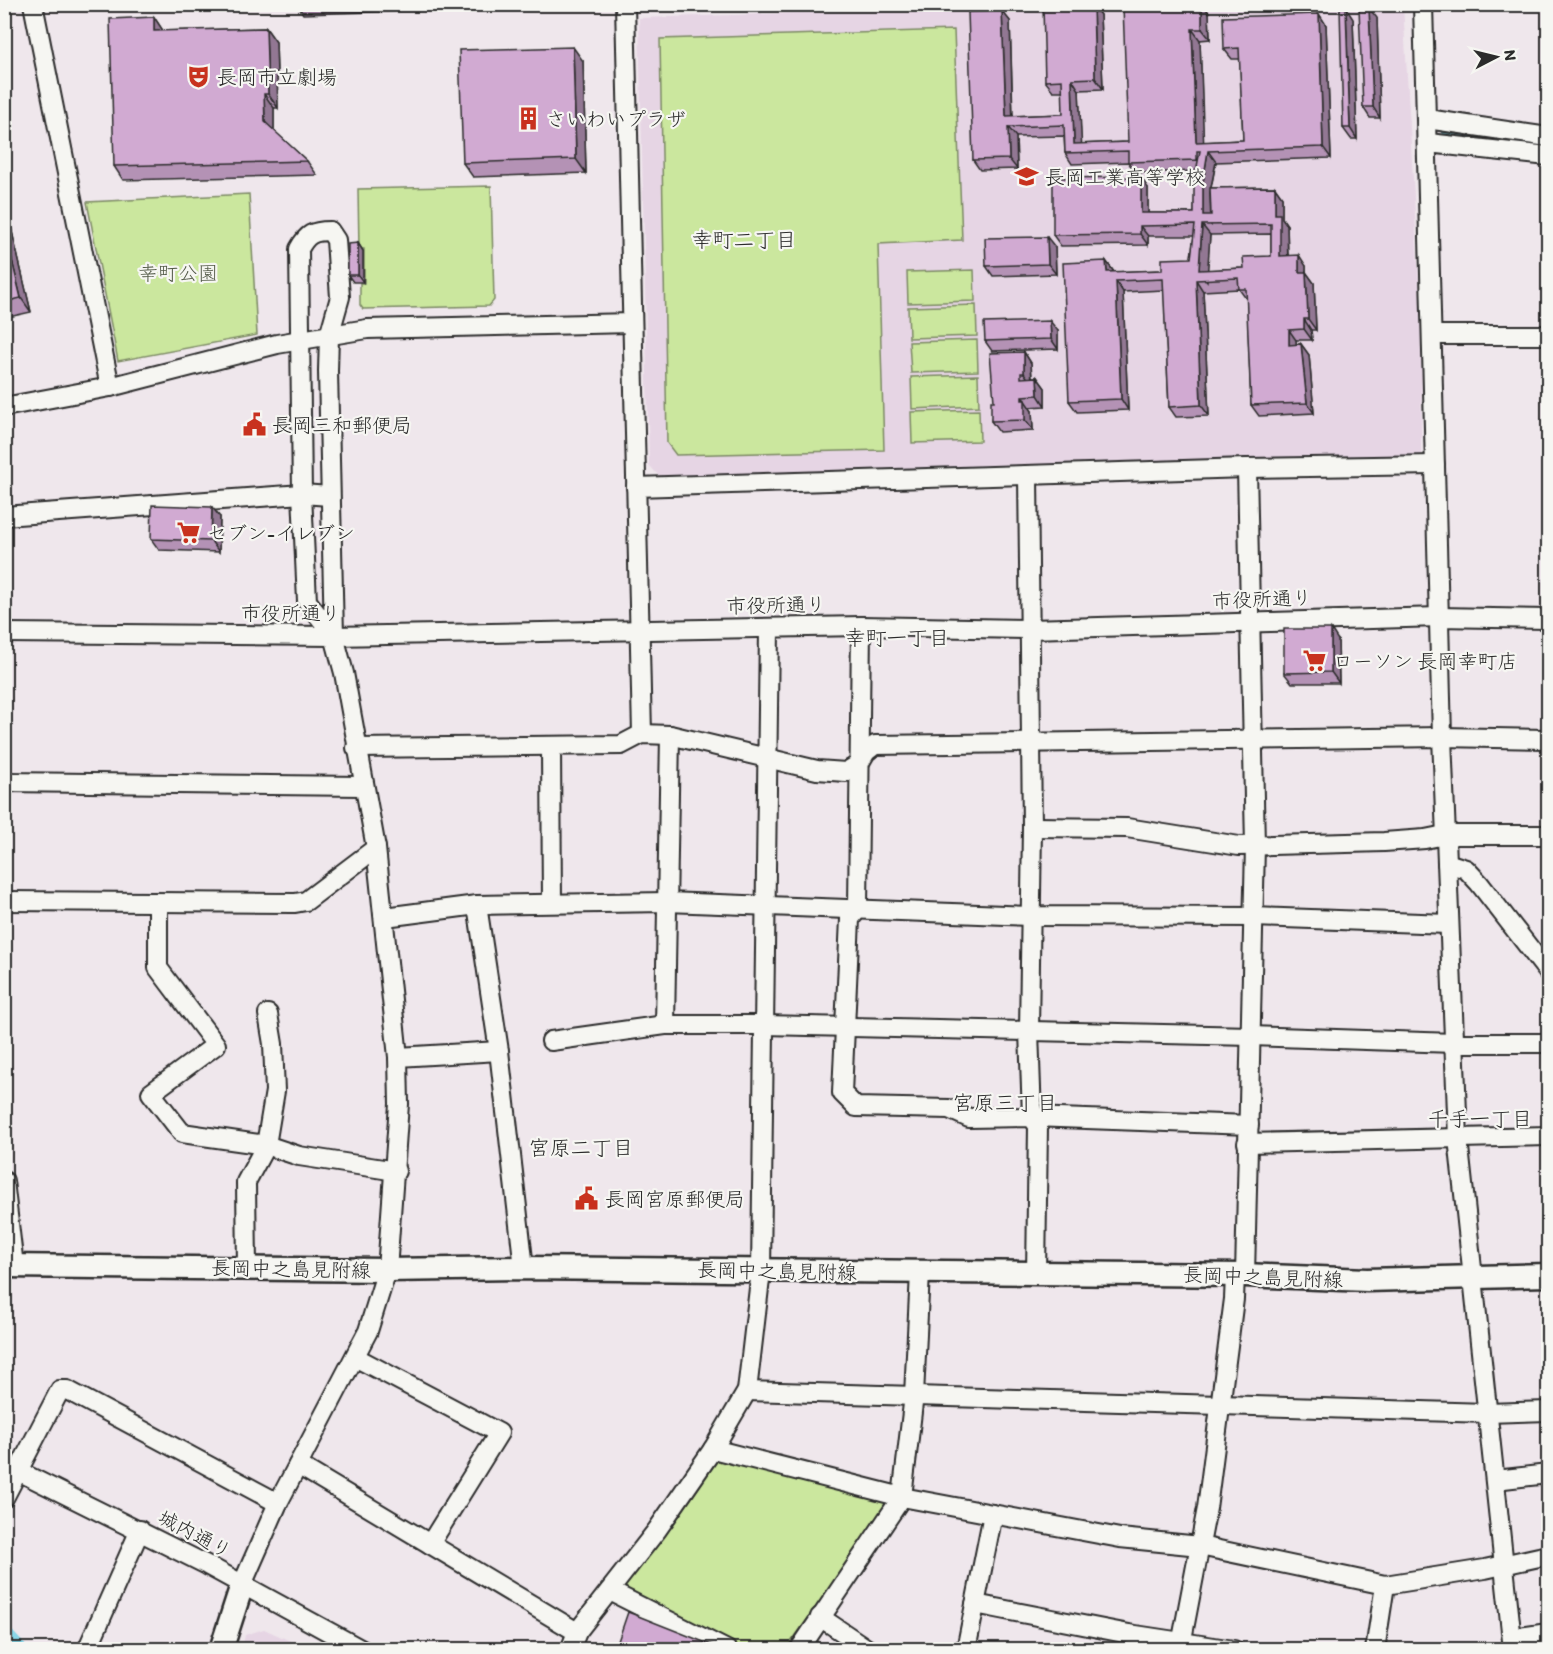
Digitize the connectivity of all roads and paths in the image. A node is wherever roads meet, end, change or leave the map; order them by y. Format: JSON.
{"nodes":[{"id":1,"x":33,"y":4,"type":"edge"},
{"id":2,"x":625,"y":4,"type":"edge"},
{"id":3,"x":1423,"y":4,"type":"edge"},
{"id":4,"x":1427,"y":119,"type":"junction"},
{"id":5,"x":1548,"y":137,"type":"edge"},
{"id":6,"x":1428,"y":143,"type":"junction"},
{"id":7,"x":1548,"y":156,"type":"edge"},
{"id":8,"x":632,"y":323,"type":"junction"},
{"id":9,"x":1433,"y":335,"type":"junction"},
{"id":10,"x":1548,"y":335,"type":"edge"},
{"id":11,"x":329,"y":336,"type":"junction"},
{"id":12,"x":301,"y":340,"type":"junction"},
{"id":13,"x":110,"y":387,"type":"junction"},
{"id":14,"x":4,"y":407,"type":"edge"},
{"id":15,"x":1435,"y":465,"type":"junction"},
{"id":16,"x":1247,"y":468,"type":"junction"},
{"id":17,"x":1028,"y":476,"type":"junction"},
{"id":18,"x":636,"y":487,"type":"junction"},
{"id":19,"x":302,"y":494,"type":"junction"},
{"id":20,"x":330,"y":496,"type":"junction"},
{"id":21,"x":4,"y":516,"type":"edge"},
{"id":22,"x":1439,"y":617,"type":"junction"},
{"id":23,"x":1548,"y":619,"type":"edge"},
{"id":24,"x":1251,"y":621,"type":"junction"},
{"id":25,"x":861,"y":626,"type":"junction"},
{"id":26,"x":769,"y":629,"type":"junction"},
{"id":27,"x":1030,"y":629,"type":"junction"},
{"id":28,"x":639,"y":630,"type":"junction"},
{"id":29,"x":4,"y":633,"type":"edge"},
{"id":30,"x":334,"y":636,"type":"junction"},
{"id":31,"x":642,"y":734,"type":"junction"},
{"id":32,"x":670,"y":735,"type":"junction"},
{"id":33,"x":1442,"y":737,"type":"junction"},
{"id":34,"x":1548,"y":739,"type":"edge"},
{"id":35,"x":1254,"y":741,"type":"junction"},
{"id":36,"x":1029,"y":743,"type":"junction"},
{"id":37,"x":551,"y":747,"type":"junction"},
{"id":38,"x":356,"y":748,"type":"junction"},
{"id":39,"x":768,"y":758,"type":"junction"},
{"id":40,"x":860,"y":764,"type":"junction"},
{"id":41,"x":4,"y":782,"type":"edge"},
{"id":42,"x":363,"y":786,"type":"junction"},
{"id":43,"x":1032,"y":827,"type":"junction"},
{"id":44,"x":1445,"y":835,"type":"junction"},
{"id":45,"x":1548,"y":835,"type":"edge"},
{"id":46,"x":1255,"y":846,"type":"junction"},
{"id":47,"x":376,"y":848,"type":"junction"},
{"id":48,"x":1447,"y":863,"type":"junction"},
{"id":49,"x":4,"y":901,"type":"edge"},
{"id":50,"x":667,"y":902,"type":"junction"},
{"id":51,"x":552,"y":903,"type":"junction"},
{"id":52,"x":158,"y":904,"type":"junction"},
{"id":53,"x":477,"y":905,"type":"junction"},
{"id":54,"x":765,"y":908,"type":"junction"},
{"id":55,"x":858,"y":909,"type":"junction"},
{"id":56,"x":1030,"y":916,"type":"junction"},
{"id":57,"x":385,"y":917,"type":"junction"},
{"id":58,"x":1254,"y":917,"type":"junction"},
{"id":59,"x":1448,"y":924,"type":"junction"},
{"id":60,"x":1548,"y":972,"type":"edge"},
{"id":61,"x":268,"y":1014,"type":"dead end"},
{"id":62,"x":665,"y":1025,"type":"junction"},
{"id":63,"x":764,"y":1025,"type":"junction"},
{"id":64,"x":845,"y":1028,"type":"junction"},
{"id":65,"x":1029,"y":1031,"type":"junction"},
{"id":66,"x":1252,"y":1036,"type":"junction"},
{"id":67,"x":551,"y":1041,"type":"dead end"},
{"id":68,"x":1454,"y":1043,"type":"junction"},
{"id":69,"x":1548,"y":1043,"type":"edge"},
{"id":70,"x":499,"y":1051,"type":"junction"},
{"id":71,"x":398,"y":1057,"type":"junction"},
{"id":72,"x":1032,"y":1117,"type":"junction"},
{"id":73,"x":1248,"y":1134,"type":"junction"},
{"id":74,"x":1548,"y":1137,"type":"edge"},
{"id":75,"x":1458,"y":1138,"type":"junction"},
{"id":76,"x":266,"y":1145,"type":"junction"},
{"id":77,"x":396,"y":1171,"type":"junction"},
{"id":78,"x":4,"y":1181,"type":"edge"},
{"id":79,"x":9,"y":1266,"type":"edge"},
{"id":80,"x":524,"y":1268,"type":"junction"},
{"id":81,"x":247,"y":1269,"type":"junction"},
{"id":82,"x":387,"y":1270,"type":"junction"},
{"id":83,"x":761,"y":1271,"type":"junction"},
{"id":84,"x":920,"y":1273,"type":"junction"},
{"id":85,"x":1036,"y":1274,"type":"junction"},
{"id":86,"x":1240,"y":1275,"type":"junction"},
{"id":87,"x":1548,"y":1275,"type":"edge"},
{"id":88,"x":1473,"y":1279,"type":"junction"},
{"id":89,"x":355,"y":1357,"type":"junction"},
{"id":90,"x":747,"y":1391,"type":"junction"},
{"id":91,"x":914,"y":1395,"type":"junction"},
{"id":92,"x":1222,"y":1405,"type":"junction"},
{"id":93,"x":1548,"y":1412,"type":"edge"},
{"id":94,"x":1487,"y":1413,"type":"junction"},
{"id":95,"x":713,"y":1449,"type":"junction"},
{"id":96,"x":298,"y":1465,"type":"junction"},
{"id":97,"x":12,"y":1468,"type":"edge"},
{"id":98,"x":1548,"y":1473,"type":"edge"},
{"id":99,"x":1494,"y":1480,"type":"junction"},
{"id":100,"x":902,"y":1497,"type":"junction"},
{"id":101,"x":4,"y":1498,"type":"edge"},
{"id":102,"x":278,"y":1503,"type":"junction"},
{"id":103,"x":993,"y":1514,"type":"junction"},
{"id":104,"x":140,"y":1530,"type":"junction"},
{"id":105,"x":430,"y":1544,"type":"junction"},
{"id":106,"x":1200,"y":1545,"type":"junction"},
{"id":107,"x":1548,"y":1555,"type":"edge"},
{"id":108,"x":1504,"y":1563,"type":"junction"},
{"id":109,"x":242,"y":1585,"type":"junction"},
{"id":110,"x":1385,"y":1585,"type":"junction"},
{"id":111,"x":609,"y":1591,"type":"junction"},
{"id":112,"x":975,"y":1604,"type":"junction"},
{"id":113,"x":820,"y":1617,"type":"junction"},
{"id":114,"x":578,"y":1632,"type":"junction"},
{"id":115,"x":1548,"y":1633,"type":"edge"},
{"id":116,"x":1512,"y":1644,"type":"edge"},
{"id":117,"x":1181,"y":1646,"type":"edge"},
{"id":118,"x":87,"y":1650,"type":"edge"},
{"id":119,"x":222,"y":1650,"type":"edge"},
{"id":120,"x":362,"y":1650,"type":"edge"},
{"id":121,"x":570,"y":1650,"type":"edge"},
{"id":122,"x":727,"y":1650,"type":"edge"},
{"id":123,"x":799,"y":1650,"type":"edge"},
{"id":124,"x":869,"y":1650,"type":"edge"},
{"id":125,"x":966,"y":1650,"type":"edge"},
{"id":126,"x":1234,"y":1650,"type":"edge"},
{"id":127,"x":1375,"y":1650,"type":"edge"}],
"edges":[{"from":1,"to":13,"type":"street"},
{"from":2,"to":8,"type":"street"},
{"from":3,"to":4,"type":"street"},
{"from":4,"to":5,"type":"street"},
{"from":4,"to":6,"type":"street"},
{"from":6,"to":7,"type":"street"},
{"from":6,"to":9,"type":"street"},
{"from":8,"to":11,"type":"street"},
{"from":8,"to":18,"type":"street"},
{"from":9,"to":10,"type":"street"},
{"from":9,"to":15,"type":"street"},
{"from":11,"to":12,"type":"street"},
{"from":11,"to":12,"type":"street"},
{"from":11,"to":20,"type":"street"},
{"from":12,"to":13,"type":"street"},
{"from":12,"to":19,"type":"street"},
{"from":13,"to":14,"type":"street"},
{"from":15,"to":16,"type":"street"},
{"from":15,"to":22,"type":"street"},
{"from":16,"to":17,"type":"street"},
{"from":16,"to":24,"type":"street"},
{"from":17,"to":18,"type":"street"},
{"from":17,"to":27,"type":"street"},
{"from":18,"to":28,"type":"street"},
{"from":19,"to":20,"type":"street"},
{"from":19,"to":21,"type":"street"},
{"from":19,"to":30,"type":"street"},
{"from":20,"to":30,"type":"street"},
{"from":22,"to":23,"type":"street","name":"市役所通り"},
{"from":22,"to":24,"type":"street","name":"市役所通り"},
{"from":22,"to":33,"type":"street"},
{"from":24,"to":27,"type":"street","name":"市役所通り"},
{"from":24,"to":35,"type":"street"},
{"from":25,"to":26,"type":"street","name":"市役所通り"},
{"from":25,"to":27,"type":"street","name":"市役所通り"},
{"from":25,"to":40,"type":"street"},
{"from":26,"to":28,"type":"street","name":"市役所通り"},
{"from":26,"to":39,"type":"street"},
{"from":27,"to":36,"type":"street"},
{"from":28,"to":30,"type":"street","name":"市役所通り"},
{"from":28,"to":31,"type":"street"},
{"from":29,"to":30,"type":"street","name":"市役所通り"},
{"from":30,"to":38,"type":"street"},
{"from":31,"to":32,"type":"street"},
{"from":31,"to":37,"type":"street"},
{"from":32,"to":39,"type":"street"},
{"from":32,"to":50,"type":"street"},
{"from":33,"to":34,"type":"street"},
{"from":33,"to":35,"type":"street"},
{"from":33,"to":44,"type":"street"},
{"from":35,"to":36,"type":"street"},
{"from":35,"to":46,"type":"street"},
{"from":36,"to":40,"type":"street"},
{"from":36,"to":43,"type":"street"},
{"from":37,"to":38,"type":"street"},
{"from":37,"to":51,"type":"street"},
{"from":38,"to":42,"type":"street"},
{"from":39,"to":40,"type":"street"},
{"from":39,"to":54,"type":"street"},
{"from":40,"to":55,"type":"street"},
{"from":41,"to":42,"type":"street"},
{"from":42,"to":47,"type":"street"},
{"from":43,"to":46,"type":"street"},
{"from":43,"to":56,"type":"street"},
{"from":44,"to":45,"type":"street"},
{"from":44,"to":46,"type":"street"},
{"from":44,"to":48,"type":"street"},
{"from":46,"to":58,"type":"street"},
{"from":47,"to":52,"type":"street"},
{"from":47,"to":57,"type":"street"},
{"from":48,"to":59,"type":"street"},
{"from":48,"to":60,"type":"street"},
{"from":49,"to":52,"type":"street"},
{"from":50,"to":51,"type":"street"},
{"from":50,"to":54,"type":"street"},
{"from":50,"to":62,"type":"street"},
{"from":51,"to":53,"type":"street"},
{"from":52,"to":76,"type":"street"},
{"from":53,"to":57,"type":"street"},
{"from":53,"to":70,"type":"street"},
{"from":54,"to":55,"type":"street"},
{"from":54,"to":63,"type":"street"},
{"from":55,"to":56,"type":"street"},
{"from":55,"to":64,"type":"street"},
{"from":56,"to":58,"type":"street"},
{"from":56,"to":65,"type":"street"},
{"from":57,"to":71,"type":"street"},
{"from":58,"to":59,"type":"street"},
{"from":58,"to":66,"type":"street"},
{"from":59,"to":68,"type":"street"},
{"from":61,"to":76,"type":"street"},
{"from":62,"to":63,"type":"street"},
{"from":62,"to":67,"type":"street"},
{"from":63,"to":64,"type":"street"},
{"from":63,"to":83,"type":"street"},
{"from":64,"to":65,"type":"street"},
{"from":64,"to":72,"type":"street"},
{"from":65,"to":66,"type":"street"},
{"from":65,"to":72,"type":"street"},
{"from":66,"to":68,"type":"street"},
{"from":66,"to":73,"type":"street"},
{"from":68,"to":69,"type":"street"},
{"from":68,"to":75,"type":"street"},
{"from":70,"to":71,"type":"street"},
{"from":70,"to":80,"type":"street"},
{"from":71,"to":77,"type":"street"},
{"from":72,"to":73,"type":"street"},
{"from":72,"to":85,"type":"street"},
{"from":73,"to":75,"type":"street"},
{"from":73,"to":86,"type":"street"},
{"from":74,"to":75,"type":"street"},
{"from":75,"to":88,"type":"street"},
{"from":76,"to":77,"type":"street"},
{"from":76,"to":81,"type":"street"},
{"from":77,"to":82,"type":"street"},
{"from":78,"to":79,"type":"street"},
{"from":79,"to":81,"type":"main road","name":"長岡中之島見附線"},
{"from":80,"to":82,"type":"main road","name":"長岡中之島見附線"},
{"from":80,"to":83,"type":"main road","name":"長岡中之島見附線"},
{"from":81,"to":82,"type":"main road","name":"長岡中之島見附線"},
{"from":82,"to":89,"type":"street"},
{"from":83,"to":84,"type":"main road","name":"長岡中之島見附線"},
{"from":83,"to":90,"type":"street"},
{"from":84,"to":85,"type":"main road","name":"長岡中之島見附線"},
{"from":84,"to":91,"type":"street"},
{"from":85,"to":86,"type":"main road","name":"長岡中之島見附線"},
{"from":86,"to":88,"type":"main road","name":"長岡中之島見附線"},
{"from":86,"to":92,"type":"street"},
{"from":87,"to":88,"type":"main road","name":"長岡中之島見附線"},
{"from":88,"to":94,"type":"street"},
{"from":89,"to":96,"type":"street"},
{"from":89,"to":105,"type":"street"},
{"from":90,"to":91,"type":"street"},
{"from":90,"to":95,"type":"street"},
{"from":91,"to":92,"type":"street"},
{"from":91,"to":100,"type":"street"},
{"from":92,"to":94,"type":"street"},
{"from":92,"to":106,"type":"street"},
{"from":93,"to":94,"type":"street"},
{"from":94,"to":99,"type":"street"},
{"from":95,"to":100,"type":"street"},
{"from":95,"to":111,"type":"street"},
{"from":96,"to":102,"type":"street"},
{"from":96,"to":105,"type":"street"},
{"from":97,"to":101,"type":"street"},
{"from":97,"to":102,"type":"street"},
{"from":97,"to":104,"type":"street","name":"城内通り"},
{"from":98,"to":99,"type":"street"},
{"from":99,"to":108,"type":"street"},
{"from":100,"to":103,"type":"street"},
{"from":100,"to":113,"type":"street"},
{"from":102,"to":109,"type":"street"},
{"from":103,"to":106,"type":"street"},
{"from":103,"to":112,"type":"street"},
{"from":104,"to":109,"type":"street","name":"城内通り"},
{"from":104,"to":118,"type":"street"},
{"from":105,"to":114,"type":"street"},
{"from":106,"to":110,"type":"street"},
{"from":106,"to":117,"type":"street"},
{"from":107,"to":108,"type":"street"},
{"from":108,"to":110,"type":"street"},
{"from":108,"to":116,"type":"street"},
{"from":109,"to":119,"type":"main road"},
{"from":109,"to":120,"type":"street","name":"城内通り"},
{"from":110,"to":127,"type":"street"},
{"from":111,"to":114,"type":"street"},
{"from":111,"to":122,"type":"street"},
{"from":112,"to":117,"type":"street"},
{"from":112,"to":125,"type":"street"},
{"from":113,"to":123,"type":"street"},
{"from":113,"to":124,"type":"street"},
{"from":114,"to":121,"type":"street"},
{"from":115,"to":116,"type":"street"},
{"from":117,"to":126,"type":"street"}]}
